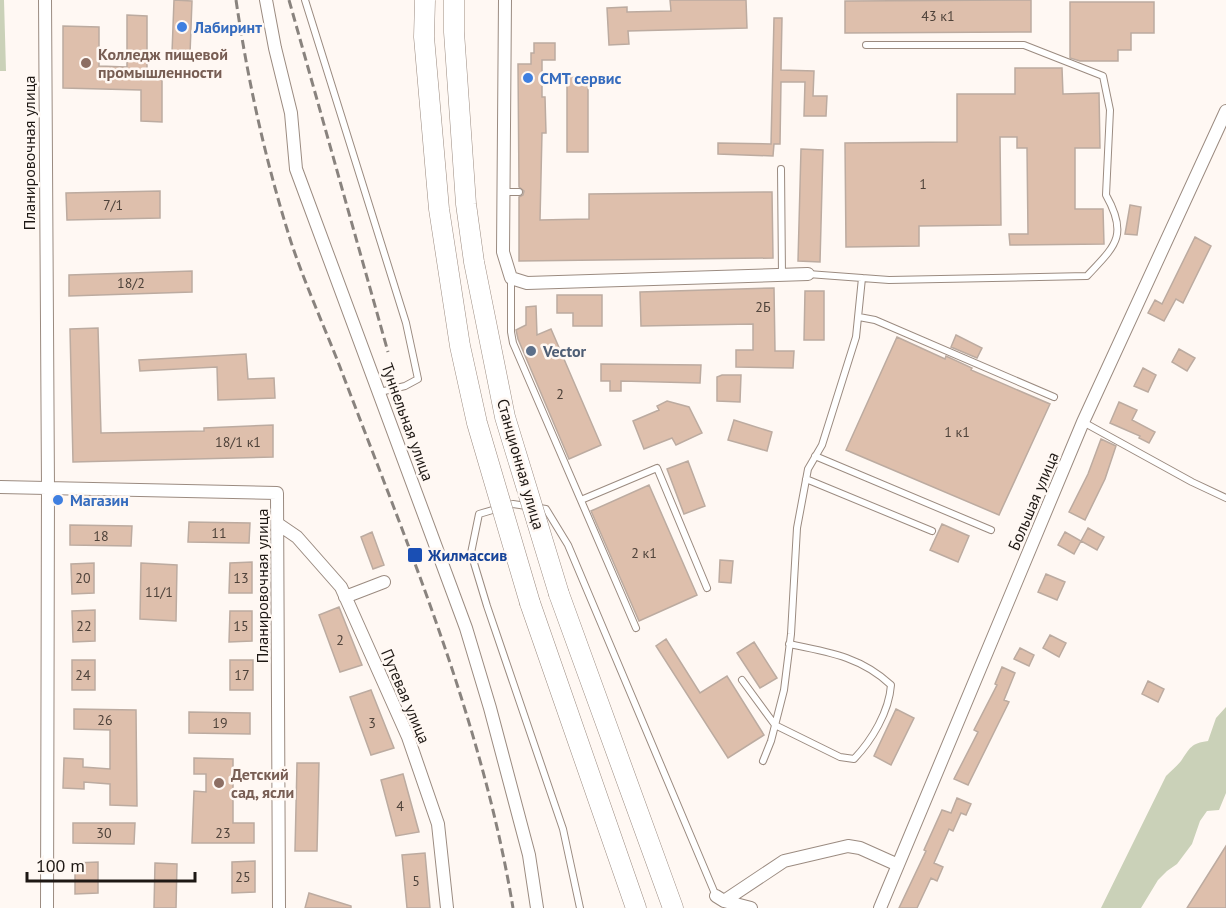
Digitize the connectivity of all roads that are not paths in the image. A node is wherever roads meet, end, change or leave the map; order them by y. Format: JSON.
{"nodes":[{"id":1,"x":45,"y":0,"type":"edge"},
{"id":2,"x":266,"y":0,"type":"edge"},
{"id":3,"x":305,"y":0,"type":"edge"},
{"id":4,"x":425,"y":0,"type":"edge"},
{"id":5,"x":454,"y":0,"type":"edge"},
{"id":6,"x":505,"y":0,"type":"edge"},
{"id":7,"x":866,"y":45,"type":"dead end"},
{"id":8,"x":1226,"y":111,"type":"edge"},
{"id":9,"x":782,"y":169,"type":"dead end"},
{"id":10,"x":503,"y":192,"type":"junction"},
{"id":11,"x":519,"y":192,"type":"dead end"},
{"id":12,"x":808,"y":274,"type":"joint"},
{"id":13,"x":782,"y":275,"type":"junction"},
{"id":14,"x":511,"y":278,"type":"junction"},
{"id":15,"x":862,"y":278,"type":"junction"},
{"id":16,"x":859,"y":317,"type":"junction"},
{"id":17,"x":380,"y":392,"type":"junction"},
{"id":18,"x":1054,"y":397,"type":"dead end"},
{"id":19,"x":1083,"y":422,"type":"junction"},
{"id":20,"x":816,"y":456,"type":"junction"},
{"id":21,"x":806,"y":479,"type":"junction"},
{"id":22,"x":0,"y":487,"type":"edge"},
{"id":23,"x":48,"y":487,"type":"junction"},
{"id":24,"x":1226,"y":498,"type":"edge"},
{"id":25,"x":581,"y":500,"type":"junction"},
{"id":26,"x":278,"y":524,"type":"junction"},
{"id":27,"x":991,"y":530,"type":"dead end"},
{"id":28,"x":932,"y":531,"type":"dead end"},
{"id":29,"x":384,"y":582,"type":"dead end"},
{"id":30,"x":707,"y":588,"type":"dead end"},
{"id":31,"x":345,"y":597,"type":"junction"},
{"id":32,"x":636,"y":628,"type":"dead end"},
{"id":33,"x":789,"y":644,"type":"junction"},
{"id":34,"x":742,"y":680,"type":"dead end"},
{"id":35,"x":775,"y":725,"type":"junction"},
{"id":36,"x":764,"y":761,"type":"dead end"},
{"id":37,"x":898,"y":865,"type":"junction"},
{"id":38,"x":720,"y":898,"type":"junction"},
{"id":39,"x":47,"y":908,"type":"edge"},
{"id":40,"x":279,"y":908,"type":"edge"},
{"id":41,"x":447,"y":908,"type":"edge"},
{"id":42,"x":537,"y":908,"type":"edge"},
{"id":43,"x":580,"y":908,"type":"edge"},
{"id":44,"x":636,"y":908,"type":"edge"},
{"id":45,"x":673,"y":908,"type":"edge"},
{"id":46,"x":751,"y":908,"type":"edge"},
{"id":47,"x":880,"y":908,"type":"edge"}],
"edges":[{"from":1,"to":23,"type":"street","name":"Планировочная улица"},
{"from":2,"to":17,"type":"street","name":"Туннельная улица"},
{"from":3,"to":17,"type":"lane"},
{"from":4,"to":44,"type":"main road","name":"Станционная улица","bridge":true},
{"from":5,"to":45,"type":"main road","name":"Станционная улица","bridge":true},
{"from":6,"to":10,"type":"street"},
{"from":7,"to":15,"type":"lane"},
{"from":8,"to":19,"type":"street","name":"Большая улица"},
{"from":9,"to":13,"type":"lane"},
{"from":10,"to":11,"type":"lane"},
{"from":10,"to":14,"type":"street"},
{"from":12,"to":13,"type":"street"},
{"from":12,"to":15,"type":"lane"},
{"from":13,"to":14,"type":"street"},
{"from":14,"to":25,"type":"lane"},
{"from":15,"to":16,"type":"lane"},
{"from":16,"to":18,"type":"lane"},
{"from":16,"to":20,"type":"lane"},
{"from":17,"to":42,"type":"street","name":"Туннельная улица"},
{"from":19,"to":24,"type":"lane"},
{"from":19,"to":37,"type":"street","name":"Большая улица"},
{"from":20,"to":21,"type":"lane"},
{"from":20,"to":27,"type":"lane"},
{"from":21,"to":28,"type":"lane"},
{"from":21,"to":33,"type":"lane"},
{"from":22,"to":23,"type":"street","name":"Планировочная улица"},
{"from":23,"to":26,"type":"street","name":"Планировочная улица"},
{"from":23,"to":39,"type":"street","name":"Планировочная улица"},
{"from":25,"to":30,"type":"lane"},
{"from":25,"to":32,"type":"lane"},
{"from":26,"to":31,"type":"street","name":"Путевая улица"},
{"from":26,"to":40,"type":"street","name":"Планировочная улица"},
{"from":29,"to":31,"type":"street"},
{"from":31,"to":41,"type":"street","name":"Путевая улица"},
{"from":33,"to":35,"type":"lane"},
{"from":33,"to":35,"type":"lane"},
{"from":34,"to":35,"type":"lane"},
{"from":35,"to":36,"type":"lane"},
{"from":37,"to":38,"type":"street"},
{"from":37,"to":47,"type":"street","name":"Большая улица"},
{"from":38,"to":43,"type":"lane"},
{"from":38,"to":46,"type":"street"}]}
